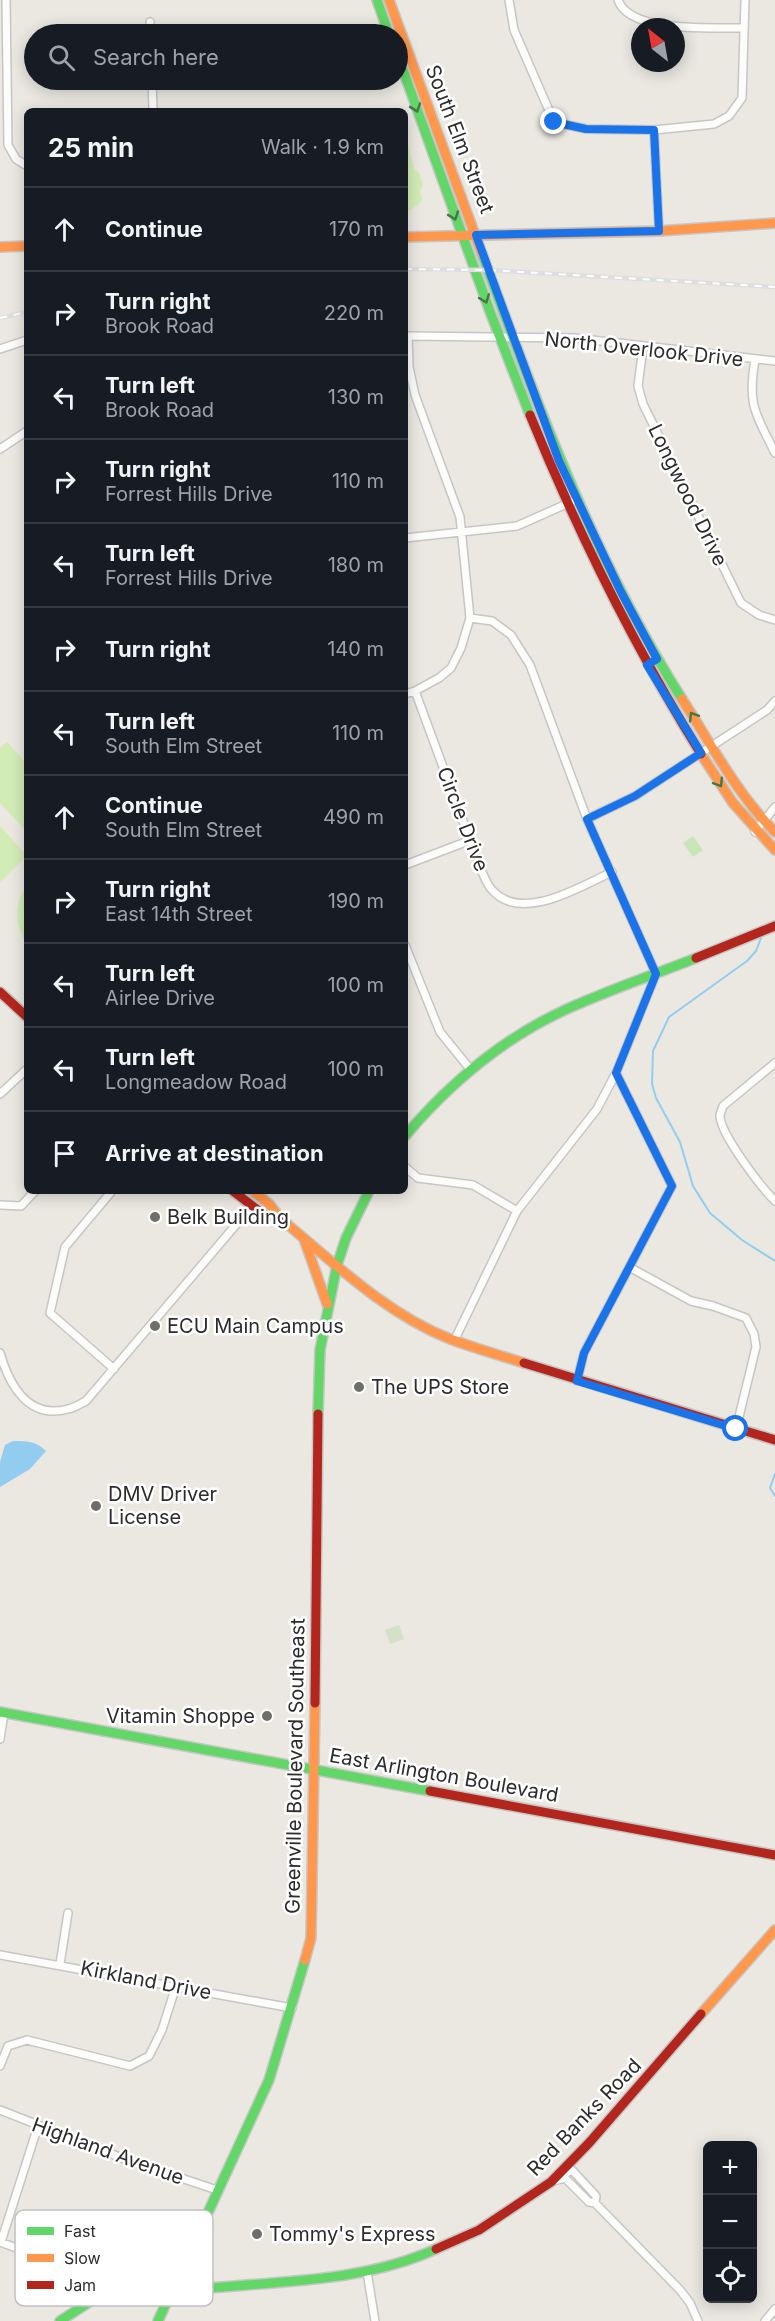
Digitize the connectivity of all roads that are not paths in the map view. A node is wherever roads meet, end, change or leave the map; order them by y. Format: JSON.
{"nodes":[{"id":1,"x":6,"y":0,"type":"edge"},
{"id":2,"x":377,"y":0,"type":"edge"},
{"id":3,"x":389,"y":0,"type":"edge"},
{"id":4,"x":509,"y":0,"type":"edge"},
{"id":5,"x":618,"y":0,"type":"edge"},
{"id":6,"x":745,"y":0,"type":"edge"},
{"id":7,"x":385,"y":24,"type":"edge"},
{"id":8,"x":397,"y":24,"type":"edge"},
{"id":9,"x":744,"y":27,"type":"junction"},
{"id":10,"x":408,"y":54,"type":"edge"},
{"id":11,"x":418,"y":82,"type":"junction"},
{"id":12,"x":409,"y":86,"type":"joint"},
{"id":13,"x":152,"y":90,"type":"edge"},
{"id":14,"x":153,"y":108,"type":"edge"},
{"id":15,"x":654,"y":130,"type":"junction"},
{"id":16,"x":447,"y":156,"type":"junction"},
{"id":17,"x":435,"y":160,"type":"junction"},
{"id":18,"x":24,"y":164,"type":"edge"},
{"id":19,"x":775,"y":223,"type":"edge"},
{"id":20,"x":659,"y":231,"type":"junction"},
{"id":21,"x":462,"y":235,"type":"junction"},
{"id":22,"x":476,"y":235,"type":"junction"},
{"id":23,"x":408,"y":237,"type":"edge"},
{"id":24,"x":24,"y":246,"type":"edge"},
{"id":25,"x":0,"y":247,"type":"edge"},
{"id":26,"x":499,"y":336,"type":"junction"},
{"id":27,"x":513,"y":336,"type":"junction"},
{"id":28,"x":24,"y":341,"type":"edge"},
{"id":29,"x":643,"y":347,"type":"junction"},
{"id":30,"x":0,"y":349,"type":"edge"},
{"id":31,"x":755,"y":360,"type":"junction"},
{"id":32,"x":775,"y":361,"type":"edge"},
{"id":33,"x":544,"y":422,"type":"junction"},
{"id":34,"x":534,"y":426,"type":"junction"},
{"id":35,"x":24,"y":433,"type":"edge"},
{"id":36,"x":0,"y":449,"type":"edge"},
{"id":37,"x":775,"y":453,"type":"edge"},
{"id":38,"x":576,"y":500,"type":"junction"},
{"id":39,"x":566,"y":504,"type":"junction"},
{"id":40,"x":462,"y":533,"type":"junction"},
{"id":41,"x":408,"y":538,"type":"edge"},
{"id":42,"x":621,"y":592,"type":"junction"},
{"id":43,"x":611,"y":597,"type":"junction"},
{"id":44,"x":470,"y":618,"type":"junction"},
{"id":45,"x":775,"y":620,"type":"edge"},
{"id":46,"x":657,"y":659,"type":"junction"},
{"id":47,"x":647,"y":665,"type":"junction"},
{"id":48,"x":415,"y":691,"type":"junction"},
{"id":49,"x":408,"y":693,"type":"edge"},
{"id":50,"x":775,"y":701,"type":"edge"},
{"id":51,"x":711,"y":747,"type":"junction"},
{"id":52,"x":701,"y":753,"type":"junction"},
{"id":53,"x":775,"y":807,"type":"edge"},
{"id":54,"x":587,"y":819,"type":"junction"},
{"id":55,"x":764,"y":821,"type":"junction"},
{"id":56,"x":755,"y":832,"type":"junction"},
{"id":57,"x":775,"y":832,"type":"edge"},
{"id":58,"x":471,"y":840,"type":"junction"},
{"id":59,"x":775,"y":850,"type":"edge"},
{"id":60,"x":408,"y":864,"type":"edge"},
{"id":61,"x":612,"y":872,"type":"junction"},
{"id":62,"x":775,"y":926,"type":"edge"},
{"id":63,"x":408,"y":952,"type":"edge"},
{"id":64,"x":656,"y":974,"type":"junction"},
{"id":65,"x":0,"y":992,"type":"edge"},
{"id":66,"x":24,"y":1014,"type":"edge"},
{"id":67,"x":775,"y":1063,"type":"edge"},
{"id":68,"x":470,"y":1069,"type":"junction"},
{"id":69,"x":24,"y":1072,"type":"edge"},
{"id":70,"x":616,"y":1073,"type":"junction"},
{"id":71,"x":0,"y":1094,"type":"edge"},
{"id":72,"x":408,"y":1133,"type":"edge"},
{"id":73,"x":408,"y":1170,"type":"edge"},
{"id":74,"x":32,"y":1194,"type":"edge"},
{"id":75,"x":109,"y":1194,"type":"edge"},
{"id":76,"x":237,"y":1194,"type":"edge"},
{"id":77,"x":257,"y":1194,"type":"edge"},
{"id":78,"x":368,"y":1194,"type":"edge"},
{"id":79,"x":775,"y":1201,"type":"edge"},
{"id":80,"x":0,"y":1205,"type":"edge"},
{"id":81,"x":252,"y":1206,"type":"junction"},
{"id":82,"x":517,"y":1211,"type":"junction"},
{"id":83,"x":281,"y":1219,"type":"junction"},
{"id":84,"x":304,"y":1239,"type":"junction"},
{"id":85,"x":337,"y":1264,"type":"junction"},
{"id":86,"x":631,"y":1268,"type":"junction"},
{"id":87,"x":327,"y":1304,"type":"junction"},
{"id":88,"x":454,"y":1341,"type":"junction"},
{"id":89,"x":0,"y":1353,"type":"edge"},
{"id":90,"x":114,"y":1369,"type":"junction"},
{"id":91,"x":577,"y":1381,"type":"junction"},
{"id":92,"x":736,"y":1429,"type":"junction"},
{"id":93,"x":775,"y":1440,"type":"edge"},
{"id":94,"x":2,"y":1713,"type":"edge"},
{"id":95,"x":0,"y":1739,"type":"edge"},
{"id":96,"x":315,"y":1770,"type":"junction"},
{"id":97,"x":775,"y":1855,"type":"edge"},
{"id":98,"x":68,"y":1913,"type":"dead end"},
{"id":99,"x":775,"y":1930,"type":"edge"},
{"id":100,"x":0,"y":1955,"type":"edge"},
{"id":101,"x":60,"y":1964,"type":"junction"},
{"id":102,"x":176,"y":1986,"type":"junction"},
{"id":103,"x":292,"y":2008,"type":"junction"},
{"id":104,"x":0,"y":2066,"type":"edge"},
{"id":105,"x":0,"y":2110,"type":"edge"},
{"id":106,"x":39,"y":2126,"type":"junction"},
{"id":107,"x":551,"y":2181,"type":"junction"},
{"id":108,"x":217,"y":2190,"type":"junction"},
{"id":109,"x":208,"y":2210,"type":"edge"},
{"id":110,"x":0,"y":2242,"type":"edge"},
{"id":111,"x":15,"y":2247,"type":"edge"},
{"id":112,"x":367,"y":2272,"type":"junction"},
{"id":113,"x":213,"y":2287,"type":"edge"},
{"id":114,"x":83,"y":2306,"type":"edge"},
{"id":115,"x":165,"y":2306,"type":"edge"},
{"id":116,"x":775,"y":2309,"type":"edge"},
{"id":117,"x":60,"y":2321,"type":"edge"},
{"id":118,"x":158,"y":2321,"type":"edge"},
{"id":119,"x":375,"y":2321,"type":"edge"},
{"id":120,"x":698,"y":2321,"type":"edge"},
{"id":121,"x":765,"y":2321,"type":"edge"}],
"edges":[{"from":1,"to":18,"type":"street"},
{"from":2,"to":7,"type":"main road"},
{"from":3,"to":8,"type":"main road","name":"South Elm Street"},
{"from":4,"to":15,"type":"street"},
{"from":5,"to":9,"type":"street"},
{"from":6,"to":9,"type":"street"},
{"from":9,"to":15,"type":"street"},
{"from":10,"to":11,"type":"main road","name":"South Elm Street"},
{"from":11,"to":12,"type":"main road"},
{"from":11,"to":16,"type":"main road","name":"South Elm Street"},
{"from":12,"to":17,"type":"main road","name":"South Elm Street","one_way":true},
{"from":13,"to":14,"type":"street"},
{"from":15,"to":20,"type":"street"},
{"from":16,"to":17,"type":"main road"},
{"from":16,"to":22,"type":"main road","name":"South Elm Street"},
{"from":17,"to":21,"type":"main road","name":"South Elm Street","one_way":true},
{"from":19,"to":20,"type":"main road"},
{"from":20,"to":22,"type":"main road"},
{"from":21,"to":22,"type":"main road"},
{"from":21,"to":23,"type":"main road"},
{"from":21,"to":26,"type":"main road","name":"South Elm Street","one_way":true},
{"from":22,"to":27,"type":"main road","name":"South Elm Street"},
{"from":24,"to":25,"type":"main road"},
{"from":26,"to":27,"type":"street","name":"North Overlook Drive"},
{"from":26,"to":34,"type":"main road","name":"South Elm Street"},
{"from":26,"to":40,"type":"street","name":"North Overlook Drive"},
{"from":27,"to":29,"type":"street","name":"North Overlook Drive"},
{"from":27,"to":33,"type":"main road","name":"South Elm Street"},
{"from":28,"to":30,"type":"street"},
{"from":29,"to":31,"type":"street","name":"North Overlook Drive"},
{"from":29,"to":45,"type":"street","name":"Longwood Drive"},
{"from":31,"to":32,"type":"street","name":"North Overlook Drive"},
{"from":31,"to":37,"type":"street"},
{"from":33,"to":34,"type":"street"},
{"from":33,"to":38,"type":"main road","name":"South Elm Street"},
{"from":34,"to":39,"type":"main road","name":"South Elm Street"},
{"from":35,"to":36,"type":"street"},
{"from":38,"to":39,"type":"street"},
{"from":38,"to":42,"type":"main road","name":"South Elm Street"},
{"from":39,"to":40,"type":"street"},
{"from":39,"to":43,"type":"main road","name":"South Elm Street"},
{"from":40,"to":41,"type":"street"},
{"from":40,"to":44,"type":"street"},
{"from":42,"to":43,"type":"street"},
{"from":42,"to":46,"type":"main road","name":"South Elm Street"},
{"from":43,"to":47,"type":"main road","name":"South Elm Street"},
{"from":44,"to":48,"type":"street"},
{"from":44,"to":54,"type":"street"},
{"from":46,"to":47,"type":"street"},
{"from":51,"to":46,"type":"main road","name":"South Elm Street","one_way":true},
{"from":47,"to":52,"type":"main road","name":"South Elm Street"},
{"from":48,"to":49,"type":"street"},
{"from":48,"to":58,"type":"street","name":"Circle Drive"},
{"from":50,"to":51,"type":"street"},
{"from":51,"to":52,"type":"street"},
{"from":51,"to":55,"type":"main road","name":"South Elm Street"},
{"from":52,"to":54,"type":"street"},
{"from":52,"to":56,"type":"main road","name":"South Elm Street","one_way":true},
{"from":53,"to":55,"type":"street"},
{"from":54,"to":61,"type":"street"},
{"from":55,"to":56,"type":"street"},
{"from":55,"to":57,"type":"main road","name":"South Elm Street"},
{"from":56,"to":59,"type":"main road","name":"South Elm Street"},
{"from":58,"to":60,"type":"street"},
{"from":58,"to":61,"type":"street","name":"Circle Drive"},
{"from":61,"to":64,"type":"street"},
{"from":62,"to":64,"type":"main road"},
{"from":63,"to":68,"type":"street"},
{"from":64,"to":68,"type":"main road"},
{"from":64,"to":70,"type":"street"},
{"from":65,"to":66,"type":"main road"},
{"from":67,"to":79,"type":"street"},
{"from":68,"to":72,"type":"main road"},
{"from":69,"to":71,"type":"street"},
{"from":70,"to":82,"type":"street"},
{"from":70,"to":86,"type":"street"},
{"from":73,"to":82,"type":"street"},
{"from":74,"to":80,"type":"street"},
{"from":75,"to":90,"type":"street"},
{"from":76,"to":81,"type":"main road"},
{"from":77,"to":83,"type":"main road"},
{"from":78,"to":85,"type":"main road","name":"Greenville Boulevard Southeast"},
{"from":81,"to":83,"type":"main road"},
{"from":81,"to":90,"type":"street"},
{"from":82,"to":88,"type":"street"},
{"from":83,"to":84,"type":"main road"},
{"from":84,"to":85,"type":"main road"},
{"from":84,"to":87,"type":"main road"},
{"from":85,"to":87,"type":"main road","name":"Greenville Boulevard Southeast"},
{"from":85,"to":88,"type":"main road"},
{"from":86,"to":91,"type":"street"},
{"from":86,"to":92,"type":"street"},
{"from":87,"to":96,"type":"main road","name":"Greenville Boulevard Southeast"},
{"from":88,"to":91,"type":"main road"},
{"from":89,"to":90,"type":"street"},
{"from":91,"to":92,"type":"main road"},
{"from":92,"to":93,"type":"main road"},
{"from":94,"to":95,"type":"street"},
{"from":94,"to":96,"type":"main road","name":"East Arlington Boulevard"},
{"from":96,"to":97,"type":"main road","name":"East Arlington Boulevard"},
{"from":96,"to":103,"type":"main road","name":"Greenville Boulevard Southeast"},
{"from":98,"to":101,"type":"street"},
{"from":99,"to":107,"type":"main road","name":"Red Banks Road"},
{"from":100,"to":101,"type":"street","name":"Kirkland Drive"},
{"from":101,"to":102,"type":"street","name":"Kirkland Drive"},
{"from":102,"to":103,"type":"street","name":"Kirkland Drive"},
{"from":102,"to":104,"type":"street"},
{"from":103,"to":108,"type":"main road","name":"Greenville Boulevard Southeast"},
{"from":105,"to":106,"type":"street","name":"Highland Avenue"},
{"from":106,"to":108,"type":"street","name":"Highland Avenue"},
{"from":106,"to":110,"type":"street"},
{"from":107,"to":112,"type":"main road","name":"Red Banks Road"},
{"from":107,"to":120,"type":"street"},
{"from":108,"to":109,"type":"main road","name":"Greenville Boulevard Southeast"},
{"from":110,"to":111,"type":"street"},
{"from":112,"to":113,"type":"main road","name":"Red Banks Road"},
{"from":112,"to":119,"type":"street"},
{"from":114,"to":117,"type":"main road","name":"Red Banks Road"},
{"from":115,"to":118,"type":"main road","name":"Greenville Boulevard Southeast"},
{"from":116,"to":121,"type":"street"}]}
